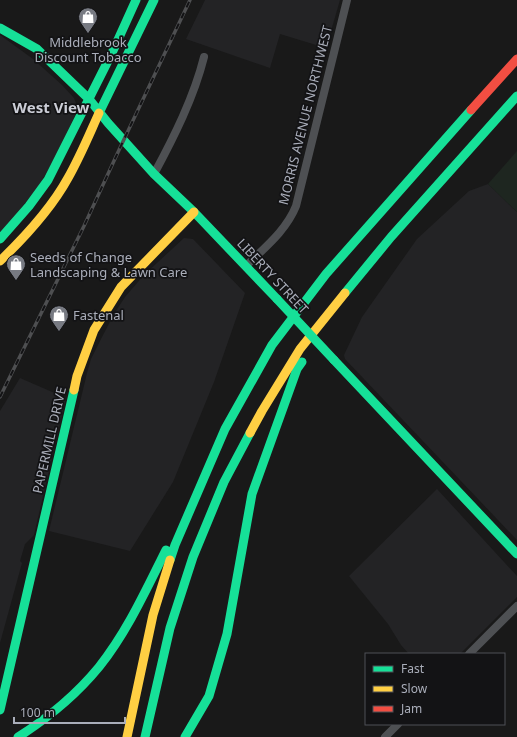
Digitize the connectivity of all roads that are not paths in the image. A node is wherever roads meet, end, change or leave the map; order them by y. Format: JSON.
{"nodes":[{"id":1,"x":136,"y":0,"type":"edge"},
{"id":2,"x":154,"y":0,"type":"edge"},
{"id":3,"x":347,"y":0,"type":"edge"},
{"id":4,"x":0,"y":28,"type":"edge"},
{"id":5,"x":204,"y":57,"type":"dead end"},
{"id":6,"x":517,"y":59,"type":"edge"},
{"id":7,"x":517,"y":96,"type":"edge"},
{"id":8,"x":89,"y":99,"type":"junction"},
{"id":9,"x":100,"y":113,"type":"junction"},
{"id":10,"x":154,"y":174,"type":"junction"},
{"id":11,"x":194,"y":212,"type":"junction"},
{"id":12,"x":0,"y":239,"type":"edge"},
{"id":13,"x":0,"y":261,"type":"edge"},
{"id":14,"x":246,"y":266,"type":"junction"},
{"id":15,"x":351,"y":285,"type":"junction"},
{"id":16,"x":203,"y":480,"type":"junction"},
{"id":17,"x":517,"y":554,"type":"edge"},
{"id":18,"x":517,"y":606,"type":"edge"},
{"id":19,"x":470,"y":653,"type":"edge"},
{"id":20,"x":0,"y":710,"type":"edge"},
{"id":21,"x":397,"y":725,"type":"edge"},
{"id":22,"x":18,"y":737,"type":"edge"},
{"id":23,"x":127,"y":737,"type":"edge"},
{"id":24,"x":145,"y":737,"type":"edge"},
{"id":25,"x":186,"y":737,"type":"edge"},
{"id":26,"x":385,"y":737,"type":"edge"}],
"edges":[{"from":1,"to":8,"type":"main road"},
{"from":2,"to":9,"type":"main road"},
{"from":3,"to":14,"type":"street","name":"MORRIS AVENUE NORTHWEST"},
{"from":4,"to":8,"type":"main road","name":"LIBERTY STREET"},
{"from":5,"to":10,"type":"street"},
{"from":6,"to":16,"type":"main road"},
{"from":7,"to":15,"type":"main road"},
{"from":8,"to":9,"type":"main road","name":"LIBERTY STREET"},
{"from":8,"to":12,"type":"main road"},
{"from":9,"to":10,"type":"main road","name":"LIBERTY STREET"},
{"from":9,"to":13,"type":"main road"},
{"from":10,"to":11,"type":"main road","name":"LIBERTY STREET"},
{"from":11,"to":14,"type":"main road","name":"LIBERTY STREET"},
{"from":11,"to":20,"type":"main road","name":"PAPERMILL DRIVE"},
{"from":14,"to":17,"type":"main road","name":"LIBERTY STREET","bridge":true},
{"from":15,"to":24,"type":"main road"},
{"from":15,"to":25,"type":"main road"},
{"from":16,"to":22,"type":"main road"},
{"from":16,"to":23,"type":"main road"},
{"from":18,"to":19,"type":"street"},
{"from":21,"to":26,"type":"street"}]}
